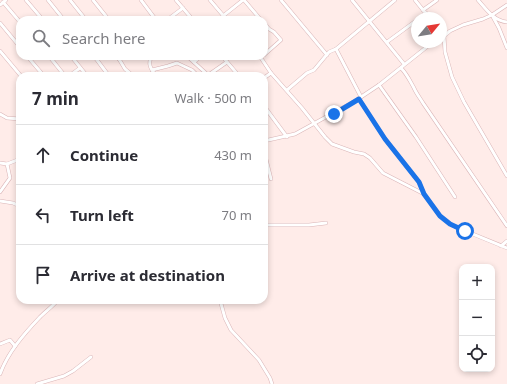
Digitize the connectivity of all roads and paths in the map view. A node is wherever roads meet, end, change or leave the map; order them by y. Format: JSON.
{"nodes":[{"id":1,"x":26,"y":0,"type":"edge"},
{"id":2,"x":48,"y":0,"type":"edge"},
{"id":3,"x":70,"y":0,"type":"edge"},
{"id":4,"x":93,"y":0,"type":"edge"},
{"id":5,"x":141,"y":0,"type":"edge"},
{"id":6,"x":176,"y":0,"type":"edge"},
{"id":7,"x":210,"y":0,"type":"edge"},
{"id":8,"x":244,"y":0,"type":"edge"},
{"id":9,"x":281,"y":0,"type":"edge"},
{"id":10,"x":352,"y":0,"type":"edge"},
{"id":11,"x":395,"y":0,"type":"edge"},
{"id":12,"x":415,"y":0,"type":"edge"},
{"id":13,"x":437,"y":0,"type":"edge"},
{"id":14,"x":478,"y":0,"type":"edge"},
{"id":15,"x":4,"y":1,"type":"edge"},
{"id":16,"x":0,"y":5,"type":"edge"},
{"id":17,"x":507,"y":5,"type":"edge"},
{"id":18,"x":183,"y":8,"type":"junction"},
{"id":19,"x":423,"y":10,"type":"joint"},
{"id":20,"x":492,"y":15,"type":"junction"},
{"id":21,"x":40,"y":16,"type":"edge"},
{"id":22,"x":61,"y":16,"type":"edge"},
{"id":23,"x":83,"y":16,"type":"edge"},
{"id":24,"x":107,"y":16,"type":"edge"},
{"id":25,"x":153,"y":16,"type":"edge"},
{"id":26,"x":172,"y":16,"type":"edge"},
{"id":27,"x":190,"y":16,"type":"edge"},
{"id":28,"x":223,"y":16,"type":"joint"},
{"id":29,"x":258,"y":16,"type":"edge"},
{"id":30,"x":16,"y":17,"type":"edge"},
{"id":31,"x":369,"y":21,"type":"junction"},
{"id":32,"x":507,"y":22,"type":"edge"},
{"id":33,"x":0,"y":23,"type":"edge"},
{"id":34,"x":411,"y":24,"type":"edge"},
{"id":35,"x":268,"y":28,"type":"edge"},
{"id":36,"x":447,"y":33,"type":"edge"},
{"id":37,"x":505,"y":41,"type":"edge"},
{"id":38,"x":387,"y":42,"type":"junction"},
{"id":39,"x":16,"y":43,"type":"edge"},
{"id":40,"x":425,"y":48,"type":"edge"},
{"id":41,"x":444,"y":48,"type":"edge"},
{"id":42,"x":507,"y":48,"type":"edge"},
{"id":43,"x":336,"y":49,"type":"junction"},
{"id":44,"x":268,"y":50,"type":"edge"},
{"id":45,"x":0,"y":51,"type":"edge"},
{"id":46,"x":327,"y":55,"type":"junction"},
{"id":47,"x":30,"y":60,"type":"edge"},
{"id":48,"x":52,"y":60,"type":"edge"},
{"id":49,"x":74,"y":60,"type":"edge"},
{"id":50,"x":97,"y":60,"type":"edge"},
{"id":51,"x":118,"y":60,"type":"edge"},
{"id":52,"x":150,"y":60,"type":"edge"},
{"id":53,"x":192,"y":60,"type":"edge"},
{"id":54,"x":196,"y":60,"type":"edge"},
{"id":55,"x":264,"y":60,"type":"edge"},
{"id":56,"x":194,"y":62,"type":"junction"},
{"id":57,"x":227,"y":62,"type":"joint"},
{"id":58,"x":404,"y":64,"type":"junction"},
{"id":59,"x":80,"y":68,"type":"junction"},
{"id":60,"x":401,"y":68,"type":"junction"},
{"id":61,"x":152,"y":70,"type":"joint"},
{"id":62,"x":18,"y":72,"type":"edge"},
{"id":63,"x":41,"y":72,"type":"edge"},
{"id":64,"x":63,"y":72,"type":"edge"},
{"id":65,"x":74,"y":72,"type":"edge"},
{"id":66,"x":84,"y":72,"type":"edge"},
{"id":67,"x":106,"y":72,"type":"edge"},
{"id":68,"x":128,"y":72,"type":"edge"},
{"id":69,"x":194,"y":72,"type":"edge"},
{"id":70,"x":204,"y":72,"type":"edge"},
{"id":71,"x":213,"y":72,"type":"edge"},
{"id":72,"x":235,"y":72,"type":"edge"},
{"id":73,"x":271,"y":72,"type":"junction"},
{"id":74,"x":268,"y":75,"type":"edge"},
{"id":75,"x":379,"y":85,"type":"junction"},
{"id":76,"x":287,"y":90,"type":"junction"},
{"id":77,"x":360,"y":98,"type":"junction"},
{"id":78,"x":268,"y":111,"type":"edge"},
{"id":79,"x":0,"y":114,"type":"edge"},
{"id":80,"x":16,"y":119,"type":"edge"},
{"id":81,"x":314,"y":123,"type":"junction"},
{"id":82,"x":287,"y":136,"type":"junction"},
{"id":83,"x":268,"y":140,"type":"edge"},
{"id":84,"x":16,"y":161,"type":"edge"},
{"id":85,"x":0,"y":163,"type":"edge"},
{"id":86,"x":7,"y":164,"type":"junction"},
{"id":87,"x":268,"y":167,"type":"edge"},
{"id":88,"x":507,"y":176,"type":"edge"},
{"id":89,"x":271,"y":179,"type":"dead end"},
{"id":90,"x":0,"y":192,"type":"edge"},
{"id":91,"x":424,"y":194,"type":"junction"},
{"id":92,"x":456,"y":197,"type":"dead end"},
{"id":93,"x":0,"y":201,"type":"edge"},
{"id":94,"x":16,"y":204,"type":"edge"},
{"id":95,"x":326,"y":224,"type":"dead end"},
{"id":96,"x":268,"y":225,"type":"edge"},
{"id":97,"x":507,"y":226,"type":"edge"},
{"id":98,"x":507,"y":241,"type":"edge"},
{"id":99,"x":501,"y":246,"type":"junction"},
{"id":100,"x":507,"y":248,"type":"edge"},
{"id":101,"x":54,"y":304,"type":"edge"},
{"id":102,"x":221,"y":304,"type":"edge"},
{"id":103,"x":0,"y":344,"type":"edge"},
{"id":104,"x":15,"y":346,"type":"junction"},
{"id":105,"x":91,"y":357,"type":"dead end"},
{"id":106,"x":0,"y":374,"type":"edge"},
{"id":107,"x":37,"y":384,"type":"edge"},
{"id":108,"x":272,"y":384,"type":"edge"}],
"edges":[{"from":1,"to":21,"type":"street"},
{"from":2,"to":22,"type":"street"},
{"from":3,"to":23,"type":"street"},
{"from":4,"to":24,"type":"street"},
{"from":5,"to":25,"type":"street"},
{"from":6,"to":18,"type":"street"},
{"from":7,"to":28,"type":"street"},
{"from":8,"to":28,"type":"street"},
{"from":8,"to":29,"type":"street"},
{"from":9,"to":46,"type":"street"},
{"from":10,"to":31,"type":"street"},
{"from":11,"to":31,"type":"street"},
{"from":12,"to":19,"type":"street"},
{"from":13,"to":19,"type":"street"},
{"from":14,"to":20,"type":"street"},
{"from":15,"to":16,"type":"street"},
{"from":15,"to":30,"type":"street"},
{"from":17,"to":20,"type":"street"},
{"from":18,"to":26,"type":"street"},
{"from":18,"to":27,"type":"street"},
{"from":20,"to":32,"type":"street"},
{"from":20,"to":36,"type":"street"},
{"from":20,"to":37,"type":"street"},
{"from":31,"to":38,"type":"street"},
{"from":31,"to":43,"type":"street"},
{"from":33,"to":39,"type":"street"},
{"from":34,"to":38,"type":"street"},
{"from":35,"to":44,"type":"street"},
{"from":37,"to":42,"type":"street"},
{"from":38,"to":58,"type":"street"},
{"from":40,"to":58,"type":"street"},
{"from":41,"to":88,"type":"street"},
{"from":43,"to":46,"type":"street"},
{"from":43,"to":77,"type":"street"},
{"from":45,"to":62,"type":"street"},
{"from":46,"to":76,"type":"street"},
{"from":47,"to":63,"type":"street"},
{"from":48,"to":64,"type":"street"},
{"from":49,"to":59,"type":"street"},
{"from":50,"to":67,"type":"street"},
{"from":51,"to":68,"type":"street"},
{"from":52,"to":61,"type":"street"},
{"from":53,"to":56,"type":"street"},
{"from":54,"to":56,"type":"street"},
{"from":55,"to":73,"type":"street"},
{"from":56,"to":70,"type":"street"},
{"from":57,"to":71,"type":"street"},
{"from":57,"to":72,"type":"street"},
{"from":58,"to":60,"type":"street"},
{"from":59,"to":65,"type":"street"},
{"from":59,"to":66,"type":"street"},
{"from":60,"to":75,"type":"street"},
{"from":60,"to":97,"type":"street"},
{"from":61,"to":69,"type":"street"},
{"from":73,"to":74,"type":"street"},
{"from":73,"to":76,"type":"street"},
{"from":75,"to":77,"type":"street"},
{"from":75,"to":92,"type":"street"},
{"from":76,"to":81,"type":"street"},
{"from":77,"to":81,"type":"street"},
{"from":77,"to":91,"type":"street"},
{"from":78,"to":82,"type":"street"},
{"from":79,"to":80,"type":"street"},
{"from":81,"to":82,"type":"street"},
{"from":81,"to":91,"type":"street"},
{"from":82,"to":83,"type":"street"},
{"from":84,"to":86,"type":"street"},
{"from":85,"to":86,"type":"street"},
{"from":86,"to":90,"type":"street"},
{"from":87,"to":89,"type":"street"},
{"from":91,"to":99,"type":"street"},
{"from":93,"to":94,"type":"street"},
{"from":95,"to":96,"type":"street"},
{"from":98,"to":99,"type":"street"},
{"from":99,"to":100,"type":"street"},
{"from":101,"to":104,"type":"street"},
{"from":102,"to":108,"type":"street"},
{"from":103,"to":104,"type":"street"},
{"from":104,"to":106,"type":"street"},
{"from":105,"to":107,"type":"street"}]}
